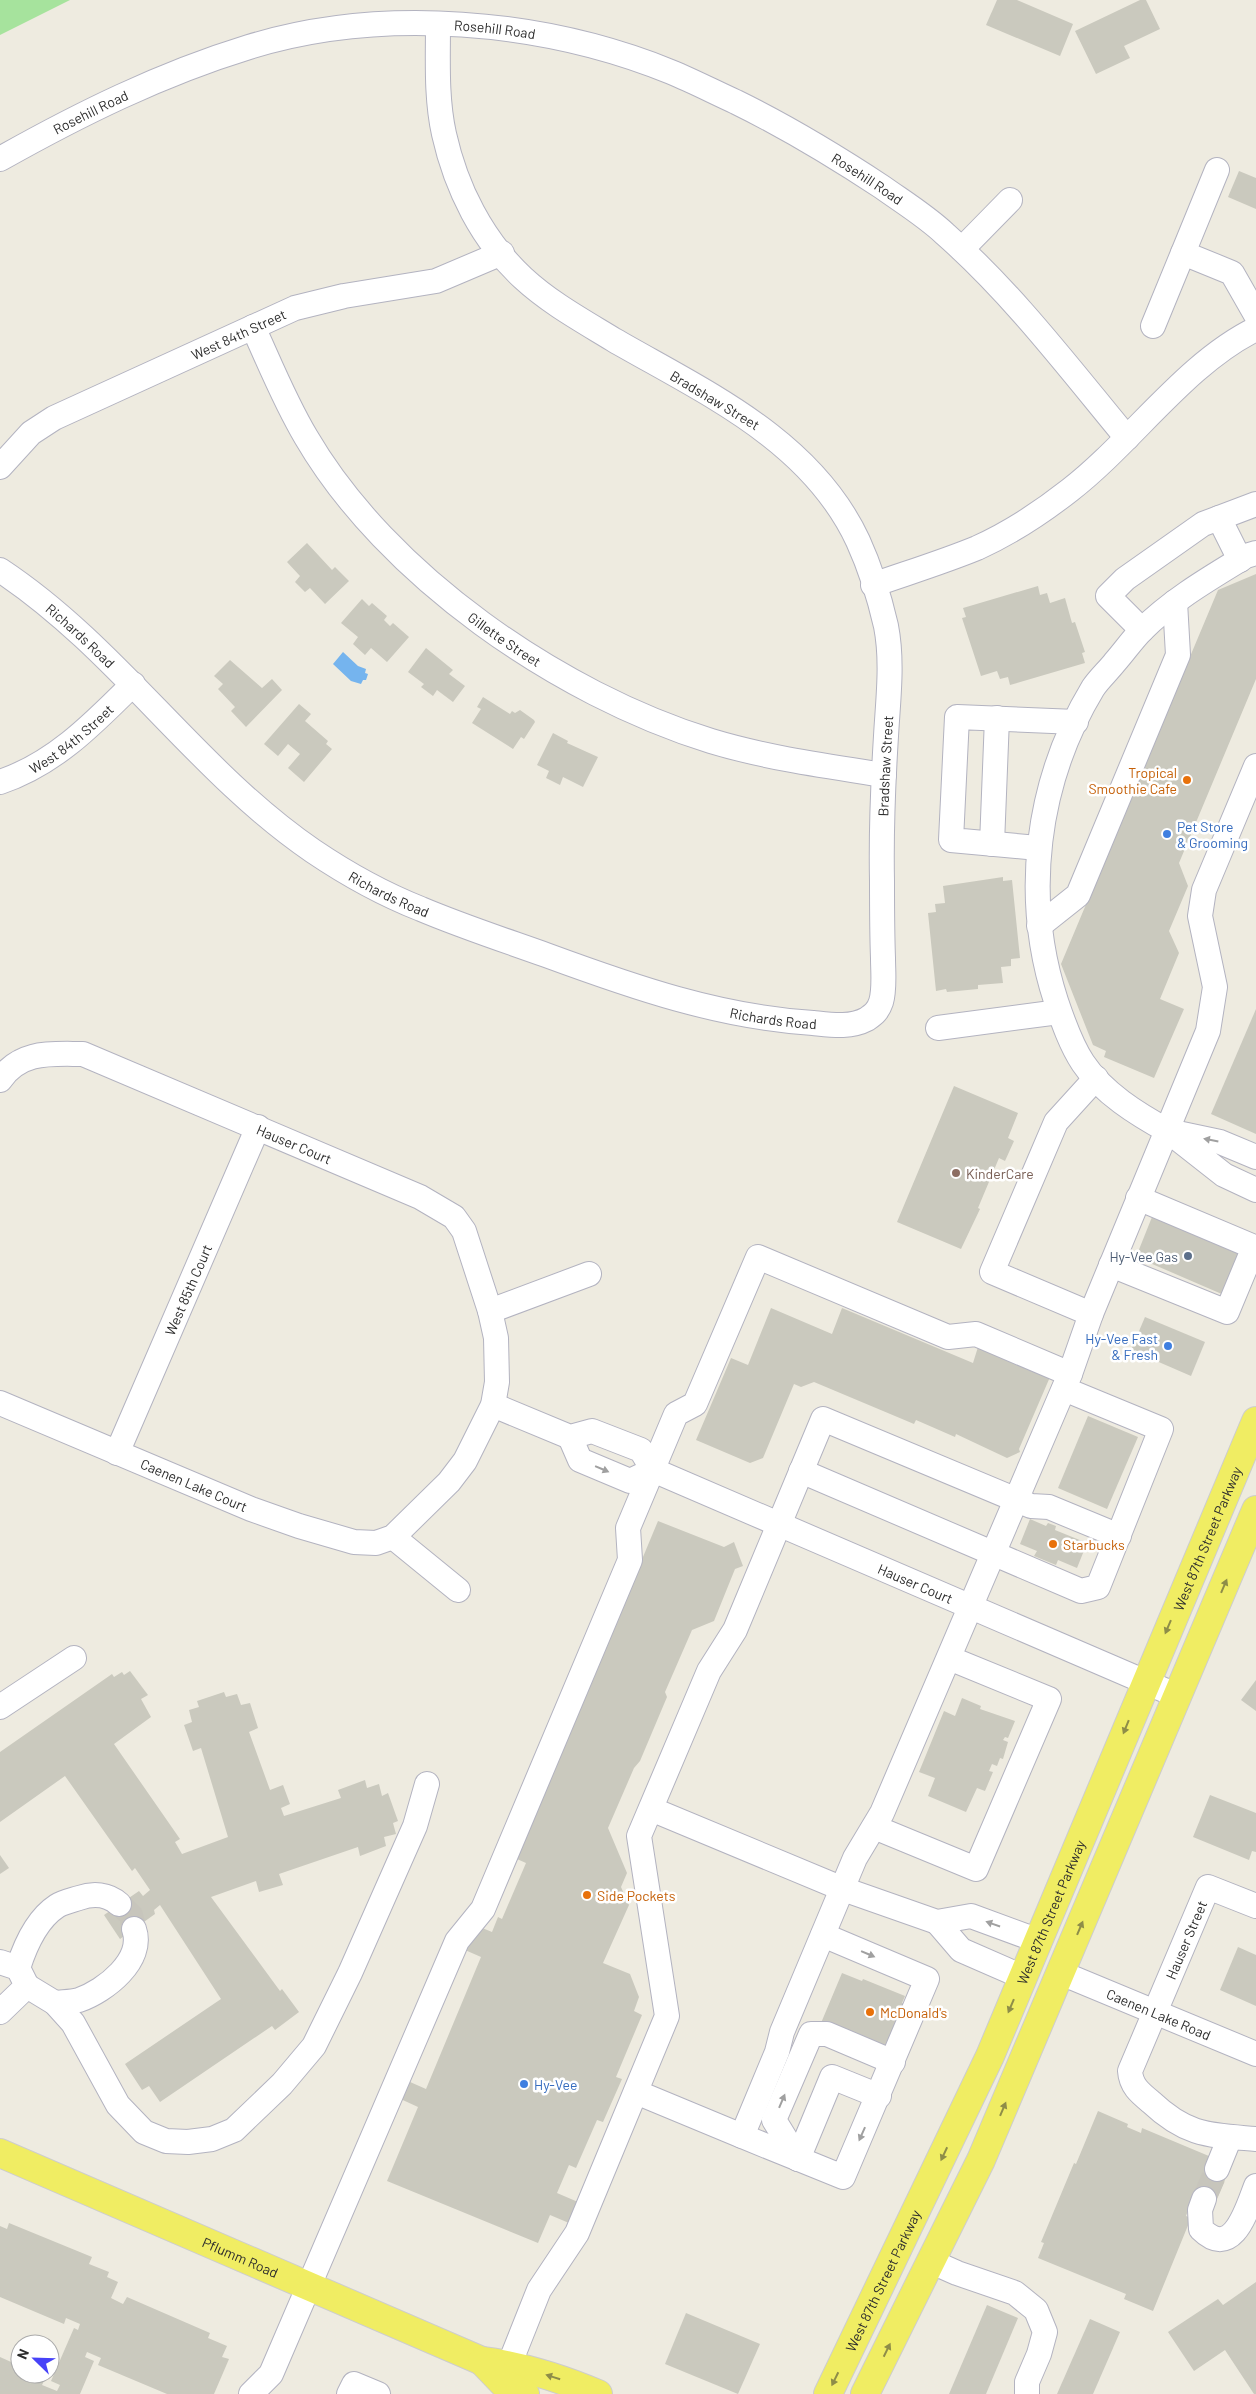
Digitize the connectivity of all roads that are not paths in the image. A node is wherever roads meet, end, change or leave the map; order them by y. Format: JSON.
{"nodes":[{"id":1,"x":438,"y":24,"type":"junction"},
{"id":2,"x":0,"y":160,"type":"edge"},
{"id":3,"x":1217,"y":170,"type":"dead end"},
{"id":4,"x":1010,"y":200,"type":"dead end"},
{"id":5,"x":962,"y":249,"type":"junction"},
{"id":6,"x":502,"y":253,"type":"junction"},
{"id":7,"x":1183,"y":253,"type":"junction"},
{"id":8,"x":1256,"y":315,"type":"edge"},
{"id":9,"x":1152,"y":326,"type":"dead end"},
{"id":10,"x":252,"y":327,"type":"junction"},
{"id":11,"x":1256,"y":329,"type":"edge"},
{"id":12,"x":1127,"y":438,"type":"junction"},
{"id":13,"x":0,"y":467,"type":"edge"},
{"id":14,"x":1256,"y":504,"type":"edge"},
{"id":15,"x":1219,"y":518,"type":"junction"},
{"id":16,"x":1248,"y":557,"type":"edge"},
{"id":17,"x":0,"y":570,"type":"edge"},
{"id":18,"x":873,"y":585,"type":"junction"},
{"id":19,"x":1175,"y":602,"type":"junction"},
{"id":20,"x":1142,"y":630,"type":"junction"},
{"id":21,"x":133,"y":684,"type":"junction"},
{"id":22,"x":997,"y":718,"type":"junction"},
{"id":23,"x":1076,"y":722,"type":"junction"},
{"id":24,"x":1256,"y":766,"type":"edge"},
{"id":25,"x":884,"y":775,"type":"junction"},
{"id":26,"x":0,"y":782,"type":"edge"},
{"id":27,"x":992,"y":844,"type":"junction"},
{"id":28,"x":1038,"y":848,"type":"junction"},
{"id":29,"x":1039,"y":926,"type":"junction"},
{"id":30,"x":1059,"y":1012,"type":"junction"},
{"id":31,"x":874,"y":1016,"type":"joint"},
{"id":32,"x":938,"y":1028,"type":"dead end"},
{"id":33,"x":1096,"y":1078,"type":"junction"},
{"id":34,"x":0,"y":1080,"type":"edge"},
{"id":35,"x":258,"y":1127,"type":"junction"},
{"id":36,"x":1168,"y":1131,"type":"junction"},
{"id":37,"x":1256,"y":1157,"type":"edge"},
{"id":38,"x":1256,"y":1190,"type":"edge"},
{"id":39,"x":1138,"y":1198,"type":"junction"},
{"id":40,"x":1111,"y":1265,"type":"junction"},
{"id":41,"x":589,"y":1274,"type":"dead end"},
{"id":42,"x":490,"y":1311,"type":"junction"},
{"id":43,"x":1091,"y":1314,"type":"junction"},
{"id":44,"x":1067,"y":1381,"type":"junction"},
{"id":45,"x":0,"y":1404,"type":"edge"},
{"id":46,"x":493,"y":1405,"type":"junction"},
{"id":47,"x":1256,"y":1421,"type":"edge"},
{"id":48,"x":570,"y":1436,"type":"junction"},
{"id":49,"x":117,"y":1453,"type":"junction"},
{"id":50,"x":653,"y":1470,"type":"junction"},
{"id":51,"x":801,"y":1472,"type":"junction"},
{"id":52,"x":1024,"y":1503,"type":"junction"},
{"id":53,"x":779,"y":1524,"type":"junction"},
{"id":54,"x":1253,"y":1526,"type":"edge"},
{"id":55,"x":393,"y":1536,"type":"junction"},
{"id":56,"x":1119,"y":1536,"type":"junction"},
{"id":57,"x":994,"y":1553,"type":"junction"},
{"id":58,"x":1072,"y":1587,"type":"junction"},
{"id":59,"x":458,"y":1590,"type":"dead end"},
{"id":60,"x":971,"y":1606,"type":"junction"},
{"id":61,"x":74,"y":1658,"type":"dead end"},
{"id":62,"x":949,"y":1658,"type":"junction"},
{"id":63,"x":1145,"y":1682,"type":"junction"},
{"id":64,"x":1178,"y":1696,"type":"junction"},
{"id":65,"x":0,"y":1707,"type":"edge"},
{"id":66,"x":427,"y":1784,"type":"dead end"},
{"id":67,"x":651,"y":1808,"type":"junction"},
{"id":68,"x":874,"y":1828,"type":"junction"},
{"id":69,"x":843,"y":1889,"type":"junction"},
{"id":70,"x":119,"y":1904,"type":"tunnel mouth"},
{"id":71,"x":1256,"y":1906,"type":"edge"},
{"id":72,"x":937,"y":1922,"type":"junction"},
{"id":73,"x":134,"y":1929,"type":"tunnel mouth"},
{"id":74,"x":823,"y":1935,"type":"junction"},
{"id":75,"x":1039,"y":1941,"type":"junction"},
{"id":76,"x":15,"y":1972,"type":"edge"},
{"id":77,"x":1062,"y":1973,"type":"junction"},
{"id":78,"x":1023,"y":1976,"type":"junction"},
{"id":79,"x":55,"y":2003,"type":"junction"},
{"id":80,"x":0,"y":2012,"type":"edge"},
{"id":81,"x":1156,"y":2012,"type":"junction"},
{"id":82,"x":1256,"y":2054,"type":"edge"},
{"id":83,"x":893,"y":2062,"type":"junction"},
{"id":84,"x":636,"y":2092,"type":"junction"},
{"id":85,"x":879,"y":2096,"type":"junction"},
{"id":86,"x":742,"y":2136,"type":"junction"},
{"id":87,"x":1230,"y":2137,"type":"junction"},
{"id":88,"x":1256,"y":2139,"type":"edge"},
{"id":89,"x":0,"y":2153,"type":"edge"},
{"id":90,"x":798,"y":2159,"type":"junction"},
{"id":91,"x":1217,"y":2169,"type":"tunnel mouth"},
{"id":92,"x":1256,"y":2186,"type":"edge"},
{"id":93,"x":1204,"y":2199,"type":"tunnel mouth"},
{"id":94,"x":930,"y":2261,"type":"junction"},
{"id":95,"x":309,"y":2288,"type":"junction"},
{"id":96,"x":509,"y":2384,"type":"edge"},
{"id":97,"x":1023,"y":2390,"type":"edge"},
{"id":98,"x":251,"y":2394,"type":"edge"},
{"id":99,"x":349,"y":2394,"type":"edge"},
{"id":100,"x":378,"y":2394,"type":"edge"},
{"id":101,"x":598,"y":2394,"type":"edge"},
{"id":102,"x":828,"y":2394,"type":"edge"},
{"id":103,"x":865,"y":2394,"type":"edge"}],
"edges":[{"from":1,"to":2,"type":"street","name":"Rosehill Road"},
{"from":1,"to":5,"type":"street","name":"Rosehill Road"},
{"from":1,"to":6,"type":"street","name":"Bradshaw Street"},
{"from":3,"to":7,"type":"street"},
{"from":4,"to":5,"type":"street"},
{"from":5,"to":12,"type":"street","name":"Rosehill Road"},
{"from":6,"to":10,"type":"street","name":"West 84th Street"},
{"from":6,"to":18,"type":"street","name":"Bradshaw Street"},
{"from":7,"to":8,"type":"street"},
{"from":7,"to":9,"type":"street"},
{"from":10,"to":13,"type":"street","name":"West 84th Street"},
{"from":10,"to":25,"type":"street","name":"Gillette Street"},
{"from":11,"to":12,"type":"street"},
{"from":12,"to":18,"type":"street"},
{"from":14,"to":15,"type":"street"},
{"from":15,"to":16,"type":"street"},
{"from":15,"to":20,"type":"street"},
{"from":16,"to":19,"type":"street"},
{"from":17,"to":21,"type":"street","name":"Richards Road"},
{"from":18,"to":25,"type":"street","name":"Bradshaw Street"},
{"from":19,"to":20,"type":"street"},
{"from":19,"to":29,"type":"street"},
{"from":20,"to":23,"type":"street"},
{"from":21,"to":26,"type":"street","name":"West 84th Street"},
{"from":21,"to":31,"type":"street","name":"Richards Road"},
{"from":22,"to":23,"type":"street"},
{"from":22,"to":27,"type":"street"},
{"from":22,"to":27,"type":"street"},
{"from":23,"to":28,"type":"street"},
{"from":24,"to":36,"type":"street"},
{"from":25,"to":31,"type":"street","name":"Bradshaw Street"},
{"from":27,"to":28,"type":"street"},
{"from":28,"to":29,"type":"street"},
{"from":29,"to":30,"type":"street"},
{"from":30,"to":32,"type":"street"},
{"from":30,"to":33,"type":"street"},
{"from":33,"to":36,"type":"street"},
{"from":33,"to":43,"type":"street"},
{"from":34,"to":35,"type":"street","name":"Hauser Court"},
{"from":35,"to":42,"type":"street","name":"Hauser Court"},
{"from":35,"to":49,"type":"street","name":"West 85th Court"},
{"from":37,"to":36,"type":"street","one_way":true},
{"from":36,"to":38,"type":"street"},
{"from":36,"to":39,"type":"street"},
{"from":39,"to":40,"type":"street"},
{"from":39,"to":40,"type":"street"},
{"from":40,"to":43,"type":"street"},
{"from":41,"to":42,"type":"street"},
{"from":42,"to":46,"type":"street","name":"Hauser Court"},
{"from":43,"to":44,"type":"street"},
{"from":44,"to":50,"type":"street"},
{"from":44,"to":52,"type":"street"},
{"from":44,"to":56,"type":"street"},
{"from":45,"to":49,"type":"street","name":"Caenen Lake Court"},
{"from":46,"to":48,"type":"street"},
{"from":46,"to":55,"type":"street","name":"Caenen Lake Court"},
{"from":47,"to":63,"type":"main road","name":"West 87th Street Parkway","one_way":true},
{"from":48,"to":50,"type":"street"},
{"from":48,"to":50,"type":"street","one_way":true},
{"from":49,"to":55,"type":"street","name":"Caenen Lake Court"},
{"from":50,"to":53,"type":"street","name":"Hauser Court"},
{"from":50,"to":95,"type":"street"},
{"from":51,"to":52,"type":"street"},
{"from":51,"to":53,"type":"street"},
{"from":51,"to":57,"type":"street"},
{"from":52,"to":56,"type":"street"},
{"from":52,"to":57,"type":"street"},
{"from":52,"to":58,"type":"street"},
{"from":53,"to":60,"type":"street","name":"Hauser Court"},
{"from":53,"to":67,"type":"street"},
{"from":64,"to":54,"type":"main road","one_way":true},
{"from":55,"to":59,"type":"street"},
{"from":56,"to":58,"type":"street"},
{"from":57,"to":58,"type":"street"},
{"from":57,"to":60,"type":"street"},
{"from":60,"to":62,"type":"street"},
{"from":60,"to":63,"type":"street","name":"Hauser Court"},
{"from":61,"to":65,"type":"street"},
{"from":62,"to":68,"type":"street"},
{"from":62,"to":68,"type":"street"},
{"from":63,"to":64,"type":"street","name":"Hauser Court"},
{"from":63,"to":75,"type":"main road","name":"West 87th Street Parkway","one_way":true},
{"from":77,"to":64,"type":"main road","one_way":true},
{"from":66,"to":79,"type":"street"},
{"from":67,"to":69,"type":"street"},
{"from":67,"to":84,"type":"street"},
{"from":68,"to":69,"type":"street"},
{"from":69,"to":72,"type":"street"},
{"from":69,"to":74,"type":"street"},
{"from":70,"to":76,"type":"street"},
{"from":71,"to":81,"type":"street","name":"Hauser Street"},
{"from":75,"to":72,"type":"street","one_way":true},
{"from":72,"to":78,"type":"street"},
{"from":73,"to":79,"type":"street"},
{"from":74,"to":83,"type":"street","one_way":true},
{"from":74,"to":86,"type":"street"},
{"from":75,"to":78,"type":"main road","name":"West 87th Street Parkway"},
{"from":76,"to":79,"type":"street"},
{"from":76,"to":80,"type":"street"},
{"from":77,"to":81,"type":"street","name":"Caenen Lake Road"},
{"from":94,"to":77,"type":"main road","one_way":true},
{"from":78,"to":102,"type":"main road","name":"West 87th Street Parkway","one_way":true},
{"from":81,"to":82,"type":"street","name":"Caenen Lake Road"},
{"from":81,"to":87,"type":"street"},
{"from":83,"to":85,"type":"street"},
{"from":90,"to":83,"type":"street","one_way":true},
{"from":84,"to":86,"type":"street"},
{"from":84,"to":96,"type":"street"},
{"from":85,"to":90,"type":"street","one_way":true},
{"from":85,"to":90,"type":"street"},
{"from":86,"to":90,"type":"street"},
{"from":87,"to":88,"type":"street"},
{"from":87,"to":91,"type":"street"},
{"from":89,"to":95,"type":"main road","name":"Pflumm Road"},
{"from":92,"to":93,"type":"street"},
{"from":94,"to":97,"type":"street"},
{"from":103,"to":94,"type":"main road","one_way":true},
{"from":95,"to":96,"type":"main road","name":"Pflumm Road"},
{"from":95,"to":98,"type":"street"},
{"from":101,"to":96,"type":"main road","name":"Pflumm Road","one_way":true},
{"from":99,"to":100,"type":"street"}]}
